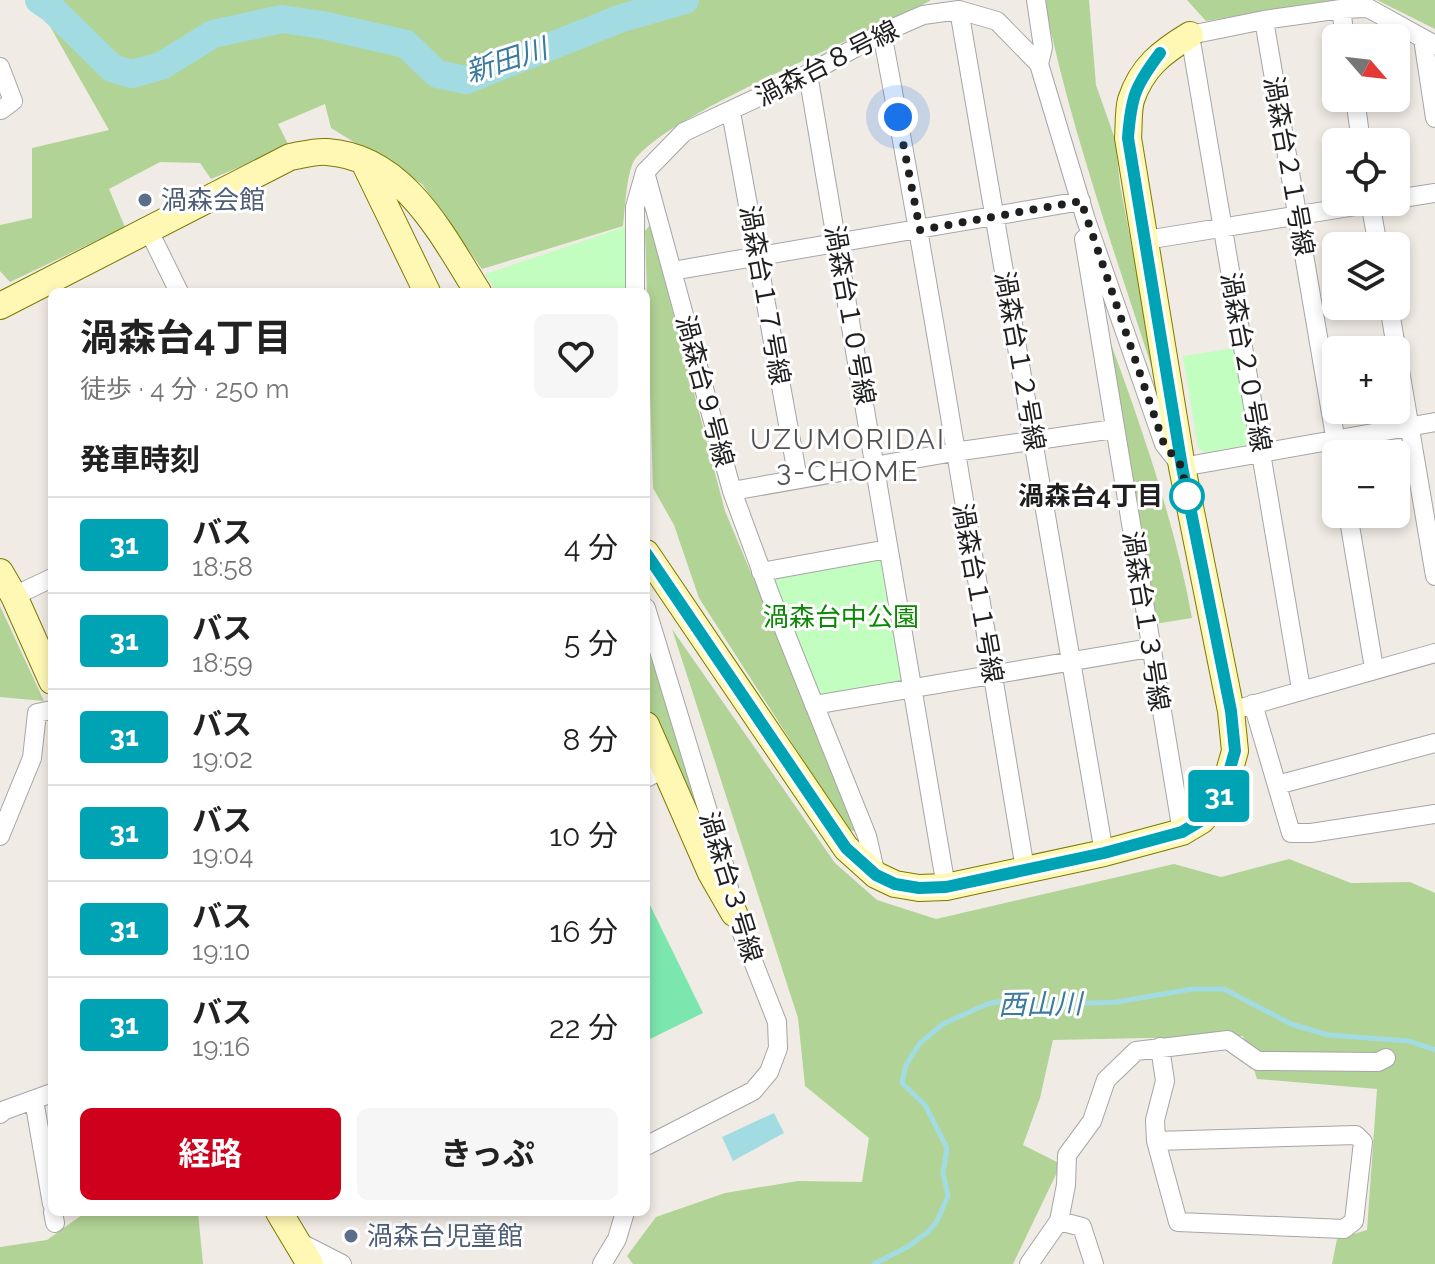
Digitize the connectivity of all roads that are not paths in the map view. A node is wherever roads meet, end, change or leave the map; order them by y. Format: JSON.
{"nodes":[{"id":1,"x":1036,"y":0,"type":"edge"},
{"id":2,"x":1341,"y":9,"type":"junction"},
{"id":3,"x":959,"y":10,"type":"junction"},
{"id":4,"x":1264,"y":20,"type":"junction"},
{"id":5,"x":1343,"y":24,"type":"edge"},
{"id":6,"x":882,"y":33,"type":"junction"},
{"id":7,"x":1190,"y":35,"type":"junction"},
{"id":8,"x":1429,"y":42,"type":"edge"},
{"id":9,"x":1039,"y":64,"type":"junction"},
{"id":10,"x":0,"y":67,"type":"edge"},
{"id":11,"x":808,"y":74,"type":"junction"},
{"id":12,"x":1,"y":110,"type":"edge"},
{"id":13,"x":731,"y":112,"type":"junction"},
{"id":14,"x":1435,"y":118,"type":"edge"},
{"id":15,"x":364,"y":160,"type":"junction"},
{"id":16,"x":645,"y":172,"type":"junction"},
{"id":17,"x":1435,"y":193,"type":"edge"},
{"id":18,"x":1410,"y":197,"type":"edge"},
{"id":19,"x":1081,"y":201,"type":"junction"},
{"id":20,"x":1322,"y":212,"type":"edge"},
{"id":21,"x":996,"y":216,"type":"junction"},
{"id":22,"x":1297,"y":216,"type":"junction"},
{"id":23,"x":1086,"y":220,"type":"junction"},
{"id":24,"x":1223,"y":227,"type":"junction"},
{"id":25,"x":148,"y":229,"type":"junction"},
{"id":26,"x":920,"y":230,"type":"junction"},
{"id":27,"x":1146,"y":240,"type":"junction"},
{"id":28,"x":837,"y":243,"type":"junction"},
{"id":29,"x":758,"y":257,"type":"junction"},
{"id":30,"x":672,"y":271,"type":"junction"},
{"id":31,"x":177,"y":288,"type":"edge"},
{"id":32,"x":425,"y":288,"type":"edge"},
{"id":33,"x":475,"y":288,"type":"edge"},
{"id":34,"x":635,"y":288,"type":"edge"},
{"id":35,"x":0,"y":306,"type":"edge"},
{"id":36,"x":1391,"y":320,"type":"edge"},
{"id":37,"x":1435,"y":422,"type":"edge"},
{"id":38,"x":1410,"y":427,"type":"junction"},
{"id":39,"x":1114,"y":429,"type":"junction"},
{"id":40,"x":1336,"y":440,"type":"edge"},
{"id":41,"x":1363,"y":440,"type":"edge"},
{"id":42,"x":1033,"y":441,"type":"junction"},
{"id":43,"x":1322,"y":448,"type":"edge"},
{"id":44,"x":1261,"y":451,"type":"junction"},
{"id":45,"x":954,"y":452,"type":"junction"},
{"id":46,"x":876,"y":466,"type":"junction"},
{"id":47,"x":1182,"y":467,"type":"junction"},
{"id":48,"x":798,"y":479,"type":"junction"},
{"id":49,"x":732,"y":491,"type":"junction"},
{"id":50,"x":1350,"y":528,"type":"edge"},
{"id":51,"x":888,"y":549,"type":"junction"},
{"id":52,"x":650,"y":559,"type":"edge"},
{"id":53,"x":0,"y":572,"type":"edge"},
{"id":54,"x":761,"y":572,"type":"junction"},
{"id":55,"x":1435,"y":576,"type":"edge"},
{"id":56,"x":48,"y":580,"type":"edge"},
{"id":57,"x":14,"y":596,"type":"junction"},
{"id":58,"x":650,"y":621,"type":"edge"},
{"id":59,"x":1150,"y":648,"type":"junction"},
{"id":60,"x":1435,"y":653,"type":"edge"},
{"id":61,"x":1072,"y":662,"type":"junction"},
{"id":62,"x":1374,"y":668,"type":"junction"},
{"id":63,"x":48,"y":672,"type":"edge"},
{"id":64,"x":992,"y":677,"type":"junction"},
{"id":65,"x":912,"y":689,"type":"junction"},
{"id":66,"x":1301,"y":689,"type":"junction"},
{"id":67,"x":814,"y":705,"type":"junction"},
{"id":68,"x":1242,"y":708,"type":"junction"},
{"id":69,"x":48,"y":711,"type":"edge"},
{"id":70,"x":1435,"y":743,"type":"edge"},
{"id":71,"x":650,"y":747,"type":"edge"},
{"id":72,"x":655,"y":774,"type":"edge"},
{"id":73,"x":1277,"y":785,"type":"junction"},
{"id":74,"x":1432,"y":818,"type":"edge"},
{"id":75,"x":1182,"y":832,"type":"junction"},
{"id":76,"x":0,"y":836,"type":"edge"},
{"id":77,"x":1104,"y":853,"type":"junction"},
{"id":78,"x":1025,"y":869,"type":"junction"},
{"id":79,"x":876,"y":875,"type":"junction"},
{"id":80,"x":946,"y":887,"type":"junction"},
{"id":81,"x":734,"y":913,"type":"junction"},
{"id":82,"x":1160,"y":1047,"type":"junction"},
{"id":83,"x":1386,"y":1058,"type":"dead end"},
{"id":84,"x":43,"y":1097,"type":"edge"},
{"id":85,"x":0,"y":1114,"type":"edge"},
{"id":86,"x":1156,"y":1141,"type":"junction"},
{"id":87,"x":650,"y":1144,"type":"edge"},
{"id":88,"x":48,"y":1156,"type":"edge"},
{"id":89,"x":281,"y":1216,"type":"edge"},
{"id":90,"x":624,"y":1216,"type":"edge"},
{"id":91,"x":1059,"y":1221,"type":"junction"},
{"id":92,"x":294,"y":1240,"type":"junction"},
{"id":93,"x":310,"y":1264,"type":"edge"},
{"id":94,"x":342,"y":1264,"type":"edge"},
{"id":95,"x":602,"y":1264,"type":"edge"},
{"id":96,"x":1029,"y":1264,"type":"edge"},
{"id":97,"x":1094,"y":1264,"type":"edge"}],
"edges":[{"from":1,"to":9,"type":"street"},
{"from":2,"to":4,"type":"street"},
{"from":2,"to":5,"type":"street"},
{"from":2,"to":8,"type":"street"},
{"from":3,"to":6,"type":"street","name":"渦森台８号線"},
{"from":3,"to":9,"type":"street","name":"渦森台８号線"},
{"from":3,"to":21,"type":"street","name":"渦森台１２号線"},
{"from":4,"to":7,"type":"street"},
{"from":4,"to":22,"type":"street","name":"渦森台２１号線"},
{"from":6,"to":11,"type":"street","name":"渦森台８号線"},
{"from":6,"to":26,"type":"street","name":"渦森台１１号線"},
{"from":7,"to":24,"type":"street","name":"渦森台２０号線"},
{"from":7,"to":27,"type":"street"},
{"from":8,"to":14,"type":"street"},
{"from":9,"to":19,"type":"street","name":"渦森台８号線"},
{"from":10,"to":12,"type":"street"},
{"from":11,"to":13,"type":"street","name":"渦森台８号線"},
{"from":11,"to":28,"type":"street","name":"渦森台１０号線"},
{"from":13,"to":16,"type":"street","name":"渦森台８号線"},
{"from":13,"to":29,"type":"street","name":"渦森台１７号線"},
{"from":15,"to":25,"type":"street"},
{"from":15,"to":32,"type":"street"},
{"from":15,"to":33,"type":"street"},
{"from":16,"to":30,"type":"street","name":"渦森台９号線"},
{"from":16,"to":34,"type":"street","name":"渦森台８号線"},
{"from":17,"to":18,"type":"street"},
{"from":19,"to":21,"type":"street"},
{"from":19,"to":23,"type":"street","name":"渦森台８号線"},
{"from":20,"to":22,"type":"street"},
{"from":21,"to":26,"type":"street"},
{"from":21,"to":42,"type":"street","name":"渦森台１２号線"},
{"from":22,"to":24,"type":"street"},
{"from":22,"to":40,"type":"street","name":"渦森台２１号線"},
{"from":23,"to":39,"type":"street","name":"渦森台１３号線"},
{"from":23,"to":47,"type":"street","name":"渦森台８号線"},
{"from":24,"to":27,"type":"street"},
{"from":24,"to":44,"type":"street","name":"渦森台２０号線"},
{"from":25,"to":31,"type":"street"},
{"from":25,"to":35,"type":"street"},
{"from":26,"to":28,"type":"street"},
{"from":26,"to":45,"type":"street","name":"渦森台１１号線"},
{"from":27,"to":47,"type":"street"},
{"from":28,"to":29,"type":"street"},
{"from":28,"to":46,"type":"street","name":"渦森台１０号線"},
{"from":29,"to":30,"type":"street"},
{"from":29,"to":48,"type":"street","name":"渦森台１７号線"},
{"from":30,"to":49,"type":"street","name":"渦森台９号線"},
{"from":36,"to":38,"type":"street"},
{"from":37,"to":38,"type":"street"},
{"from":38,"to":41,"type":"street"},
{"from":38,"to":55,"type":"street"},
{"from":39,"to":42,"type":"street"},
{"from":39,"to":59,"type":"street","name":"渦森台１３号線"},
{"from":42,"to":45,"type":"street"},
{"from":42,"to":61,"type":"street","name":"渦森台１２号線"},
{"from":43,"to":44,"type":"street"},
{"from":44,"to":47,"type":"street"},
{"from":44,"to":66,"type":"street","name":"渦森台２０号線"},
{"from":45,"to":46,"type":"street"},
{"from":45,"to":64,"type":"street","name":"渦森台１１号線"},
{"from":46,"to":48,"type":"street"},
{"from":46,"to":51,"type":"street","name":"渦森台１０号線"},
{"from":47,"to":68,"type":"street"},
{"from":48,"to":49,"type":"street"},
{"from":49,"to":54,"type":"street","name":"渦森台９号線"},
{"from":50,"to":62,"type":"street"},
{"from":51,"to":54,"type":"street"},
{"from":51,"to":65,"type":"street","name":"渦森台１０号線"},
{"from":52,"to":79,"type":"street"},
{"from":53,"to":57,"type":"street"},
{"from":54,"to":67,"type":"street","name":"渦森台９号線"},
{"from":56,"to":57,"type":"street"},
{"from":57,"to":63,"type":"street"},
{"from":58,"to":81,"type":"street","name":"渦森台３号線"},
{"from":59,"to":61,"type":"street"},
{"from":59,"to":75,"type":"street","name":"渦森台１３号線"},
{"from":60,"to":62,"type":"street"},
{"from":61,"to":64,"type":"street"},
{"from":61,"to":77,"type":"street","name":"渦森台１２号線"},
{"from":62,"to":66,"type":"street"},
{"from":64,"to":65,"type":"street"},
{"from":64,"to":78,"type":"street","name":"渦森台１１号線"},
{"from":65,"to":67,"type":"street"},
{"from":65,"to":80,"type":"street","name":"渦森台１０号線"},
{"from":66,"to":68,"type":"street"},
{"from":67,"to":79,"type":"street","name":"渦森台９号線"},
{"from":68,"to":73,"type":"street"},
{"from":68,"to":75,"type":"street"},
{"from":69,"to":76,"type":"street"},
{"from":70,"to":73,"type":"street"},
{"from":71,"to":72,"type":"street"},
{"from":72,"to":81,"type":"street"},
{"from":73,"to":74,"type":"street"},
{"from":75,"to":77,"type":"street"},
{"from":77,"to":78,"type":"street"},
{"from":78,"to":80,"type":"street"},
{"from":79,"to":80,"type":"street"},
{"from":81,"to":87,"type":"street","name":"渦森台３号線"},
{"from":82,"to":83,"type":"street"},
{"from":82,"to":86,"type":"street"},
{"from":82,"to":91,"type":"street"},
{"from":84,"to":85,"type":"street"},
{"from":84,"to":88,"type":"street"},
{"from":86,"to":86,"type":"street"},
{"from":89,"to":92,"type":"street"},
{"from":90,"to":95,"type":"street"},
{"from":91,"to":96,"type":"street"},
{"from":91,"to":97,"type":"street"},
{"from":92,"to":93,"type":"street"},
{"from":92,"to":94,"type":"street"}]}
